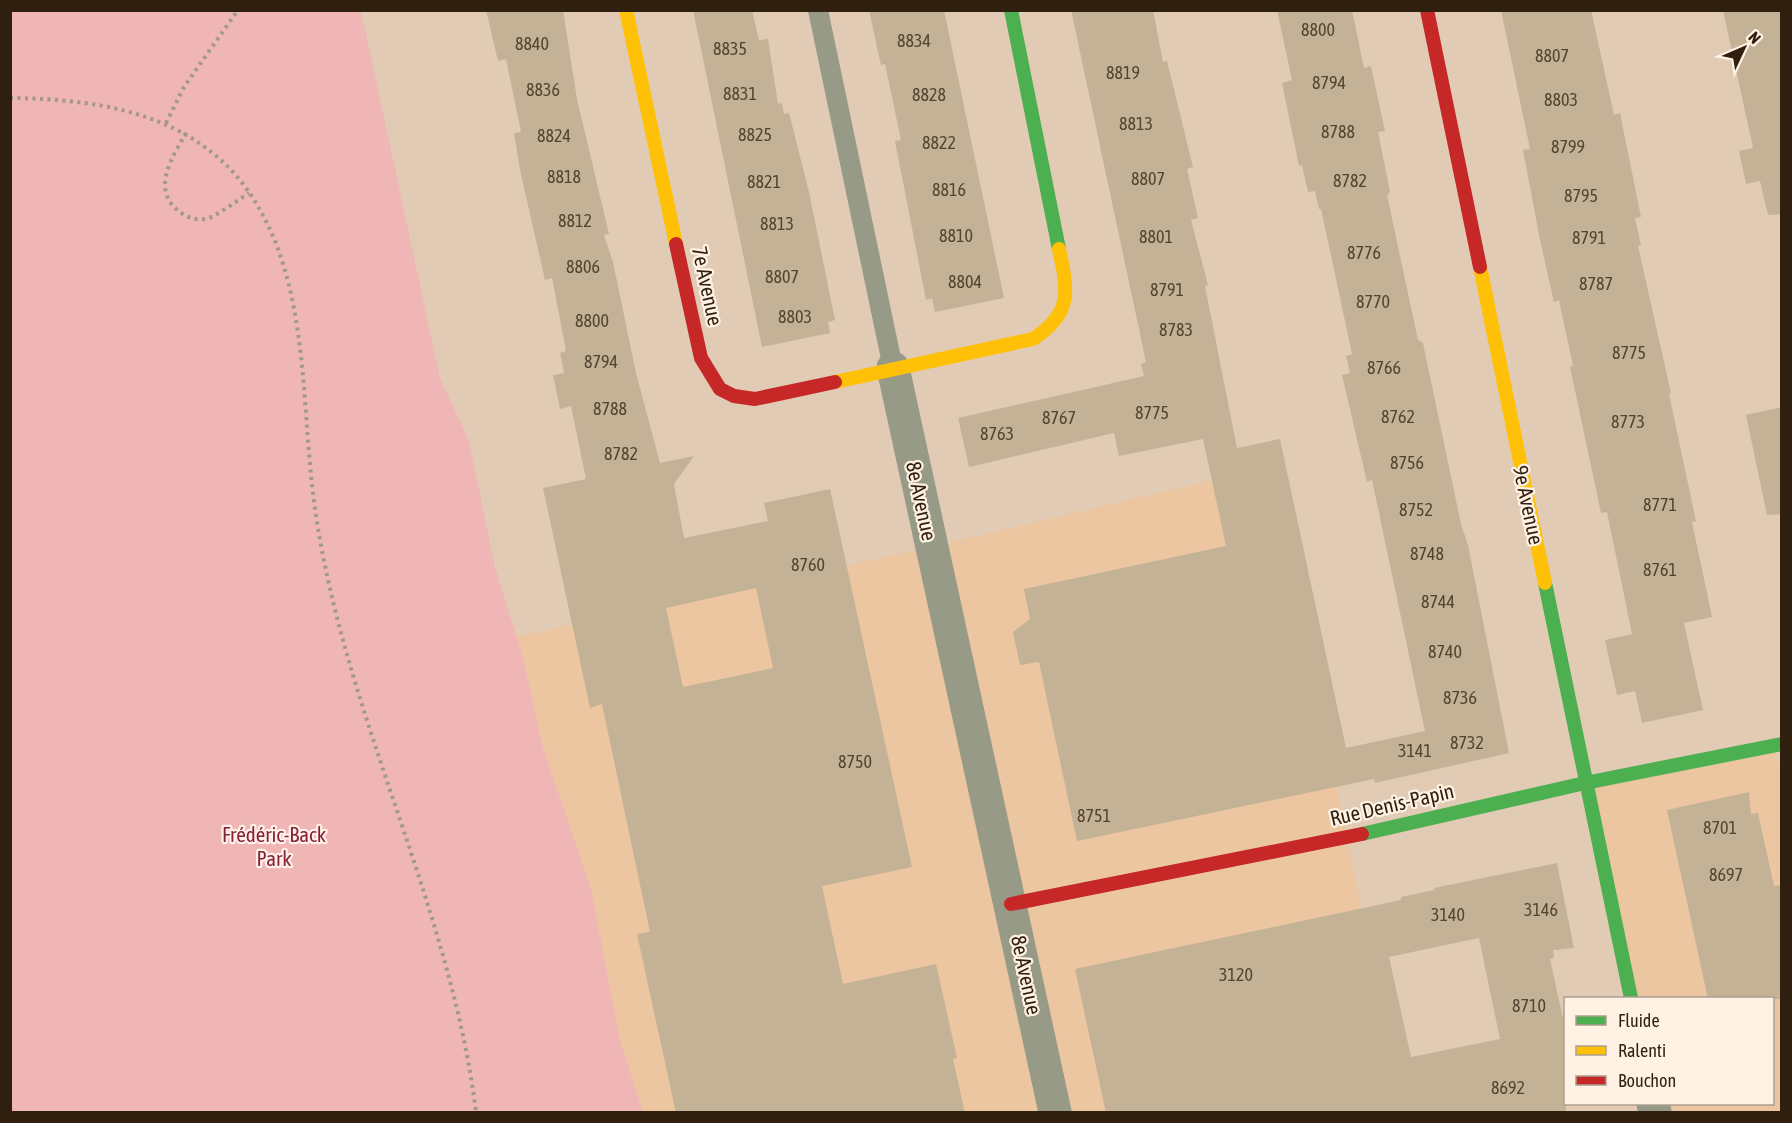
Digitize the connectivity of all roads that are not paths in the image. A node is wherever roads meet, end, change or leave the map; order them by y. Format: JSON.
{"nodes":[{"id":1,"x":626,"y":10,"type":"edge"},
{"id":2,"x":818,"y":10,"type":"edge"},
{"id":3,"x":1011,"y":10,"type":"edge"},
{"id":4,"x":1427,"y":10,"type":"edge"},
{"id":5,"x":893,"y":368,"type":"junction"},
{"id":6,"x":1782,"y":744,"type":"edge"},
{"id":7,"x":1585,"y":783,"type":"junction"},
{"id":8,"x":1011,"y":904,"type":"junction"},
{"id":9,"x":1631,"y":997,"type":"edge"},
{"id":10,"x":1055,"y":1113,"type":"edge"}],
"edges":[{"from":1,"to":5,"type":"street","name":"7e Avenue"},
{"from":2,"to":5,"type":"lane"},
{"from":3,"to":5,"type":"street"},
{"from":4,"to":7,"type":"street","name":"9e Avenue"},
{"from":5,"to":8,"type":"street","name":"8e Avenue"},
{"from":6,"to":7,"type":"street","name":"Rue Denis-Papin"},
{"from":7,"to":8,"type":"street","name":"Rue Denis-Papin"},
{"from":7,"to":9,"type":"street","name":"9e Avenue"},
{"from":8,"to":10,"type":"street","name":"8e Avenue"}]}
